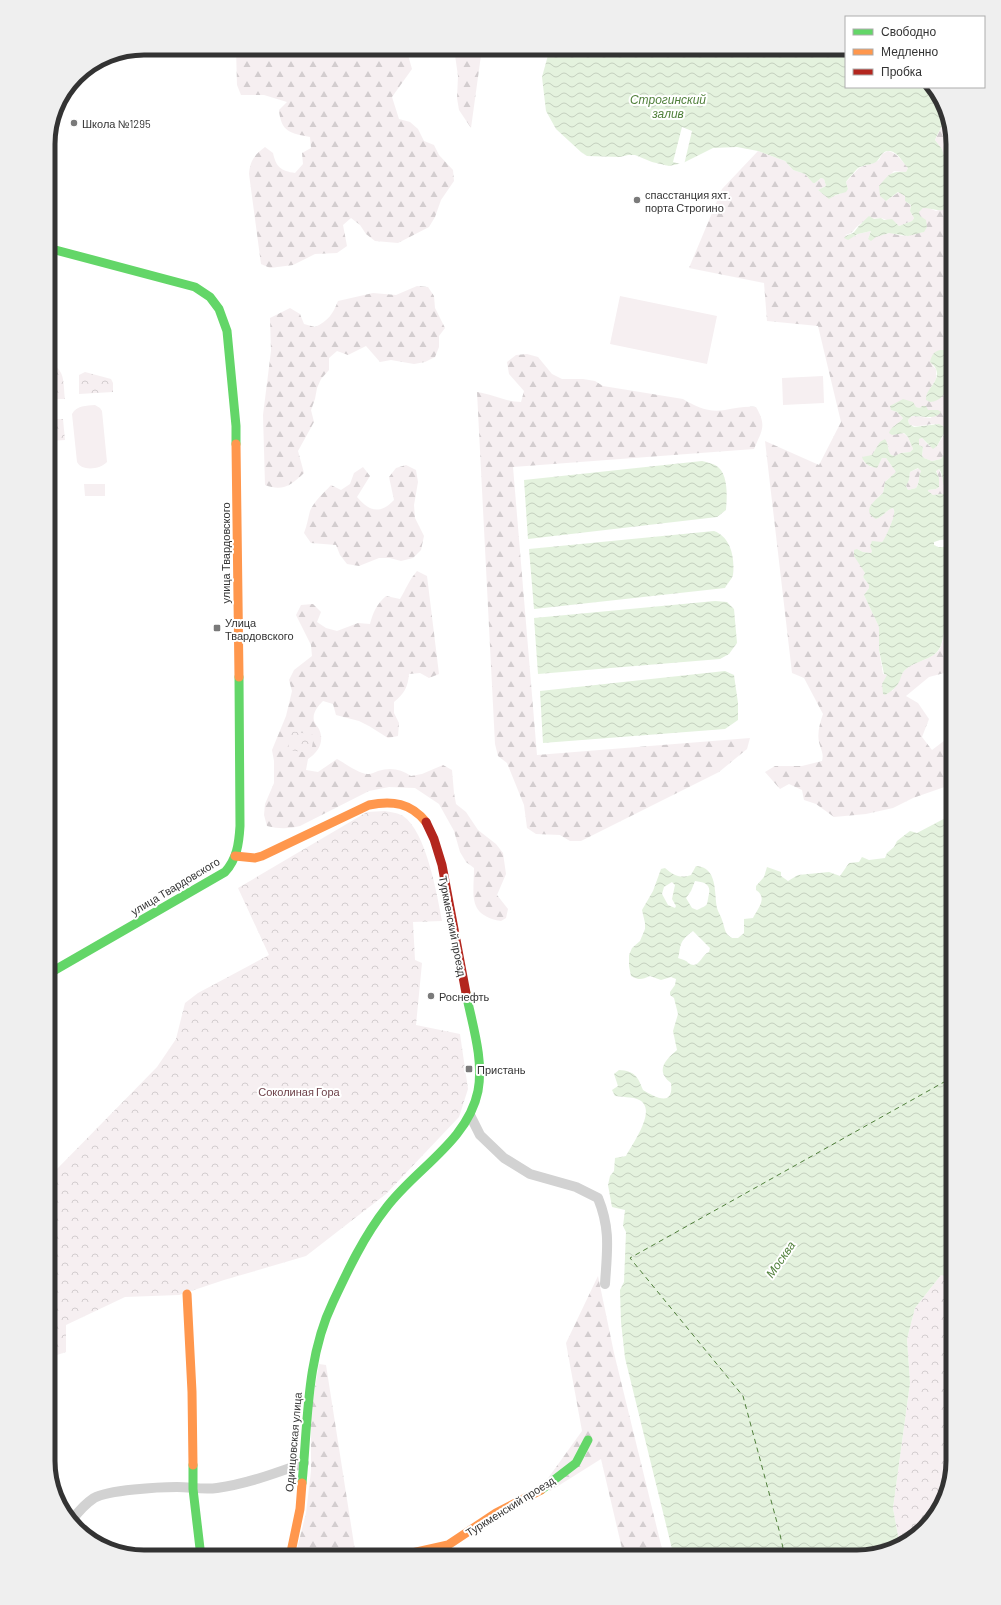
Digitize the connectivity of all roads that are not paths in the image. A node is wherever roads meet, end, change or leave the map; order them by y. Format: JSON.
{"nodes":[{"id":1,"x":55,"y":250,"type":"edge"},
{"id":2,"x":235,"y":856,"type":"junction"},
{"id":3,"x":55,"y":970,"type":"edge"},
{"id":4,"x":470,"y":1115,"type":"junction"},
{"id":5,"x":605,"y":1284,"type":"dead end"},
{"id":6,"x":187,"y":1294,"type":"dead end"},
{"id":7,"x":588,"y":1440,"type":"dead end"},
{"id":8,"x":304,"y":1463,"type":"junction"},
{"id":9,"x":193,"y":1489,"type":"junction"},
{"id":10,"x":75,"y":1517,"type":"edge"},
{"id":11,"x":200,"y":1550,"type":"edge"},
{"id":12,"x":291,"y":1550,"type":"edge"},
{"id":13,"x":426,"y":1550,"type":"edge"}],
"edges":[{"from":1,"to":2,"type":"street","name":"улица Твардовского"},
{"from":2,"to":3,"type":"street","name":"улица Твардовского"},
{"from":2,"to":4,"type":"street","name":"Туркменский проезд"},
{"from":4,"to":5,"type":"street"},
{"from":4,"to":8,"type":"street","name":"Одинцовская улица"},
{"from":6,"to":9,"type":"street"},
{"from":7,"to":13,"type":"street","name":"Туркменский проезд"},
{"from":8,"to":9,"type":"street"},
{"from":8,"to":12,"type":"street","name":"Одинцовская улица"},
{"from":9,"to":10,"type":"street"},
{"from":9,"to":11,"type":"street"}]}
